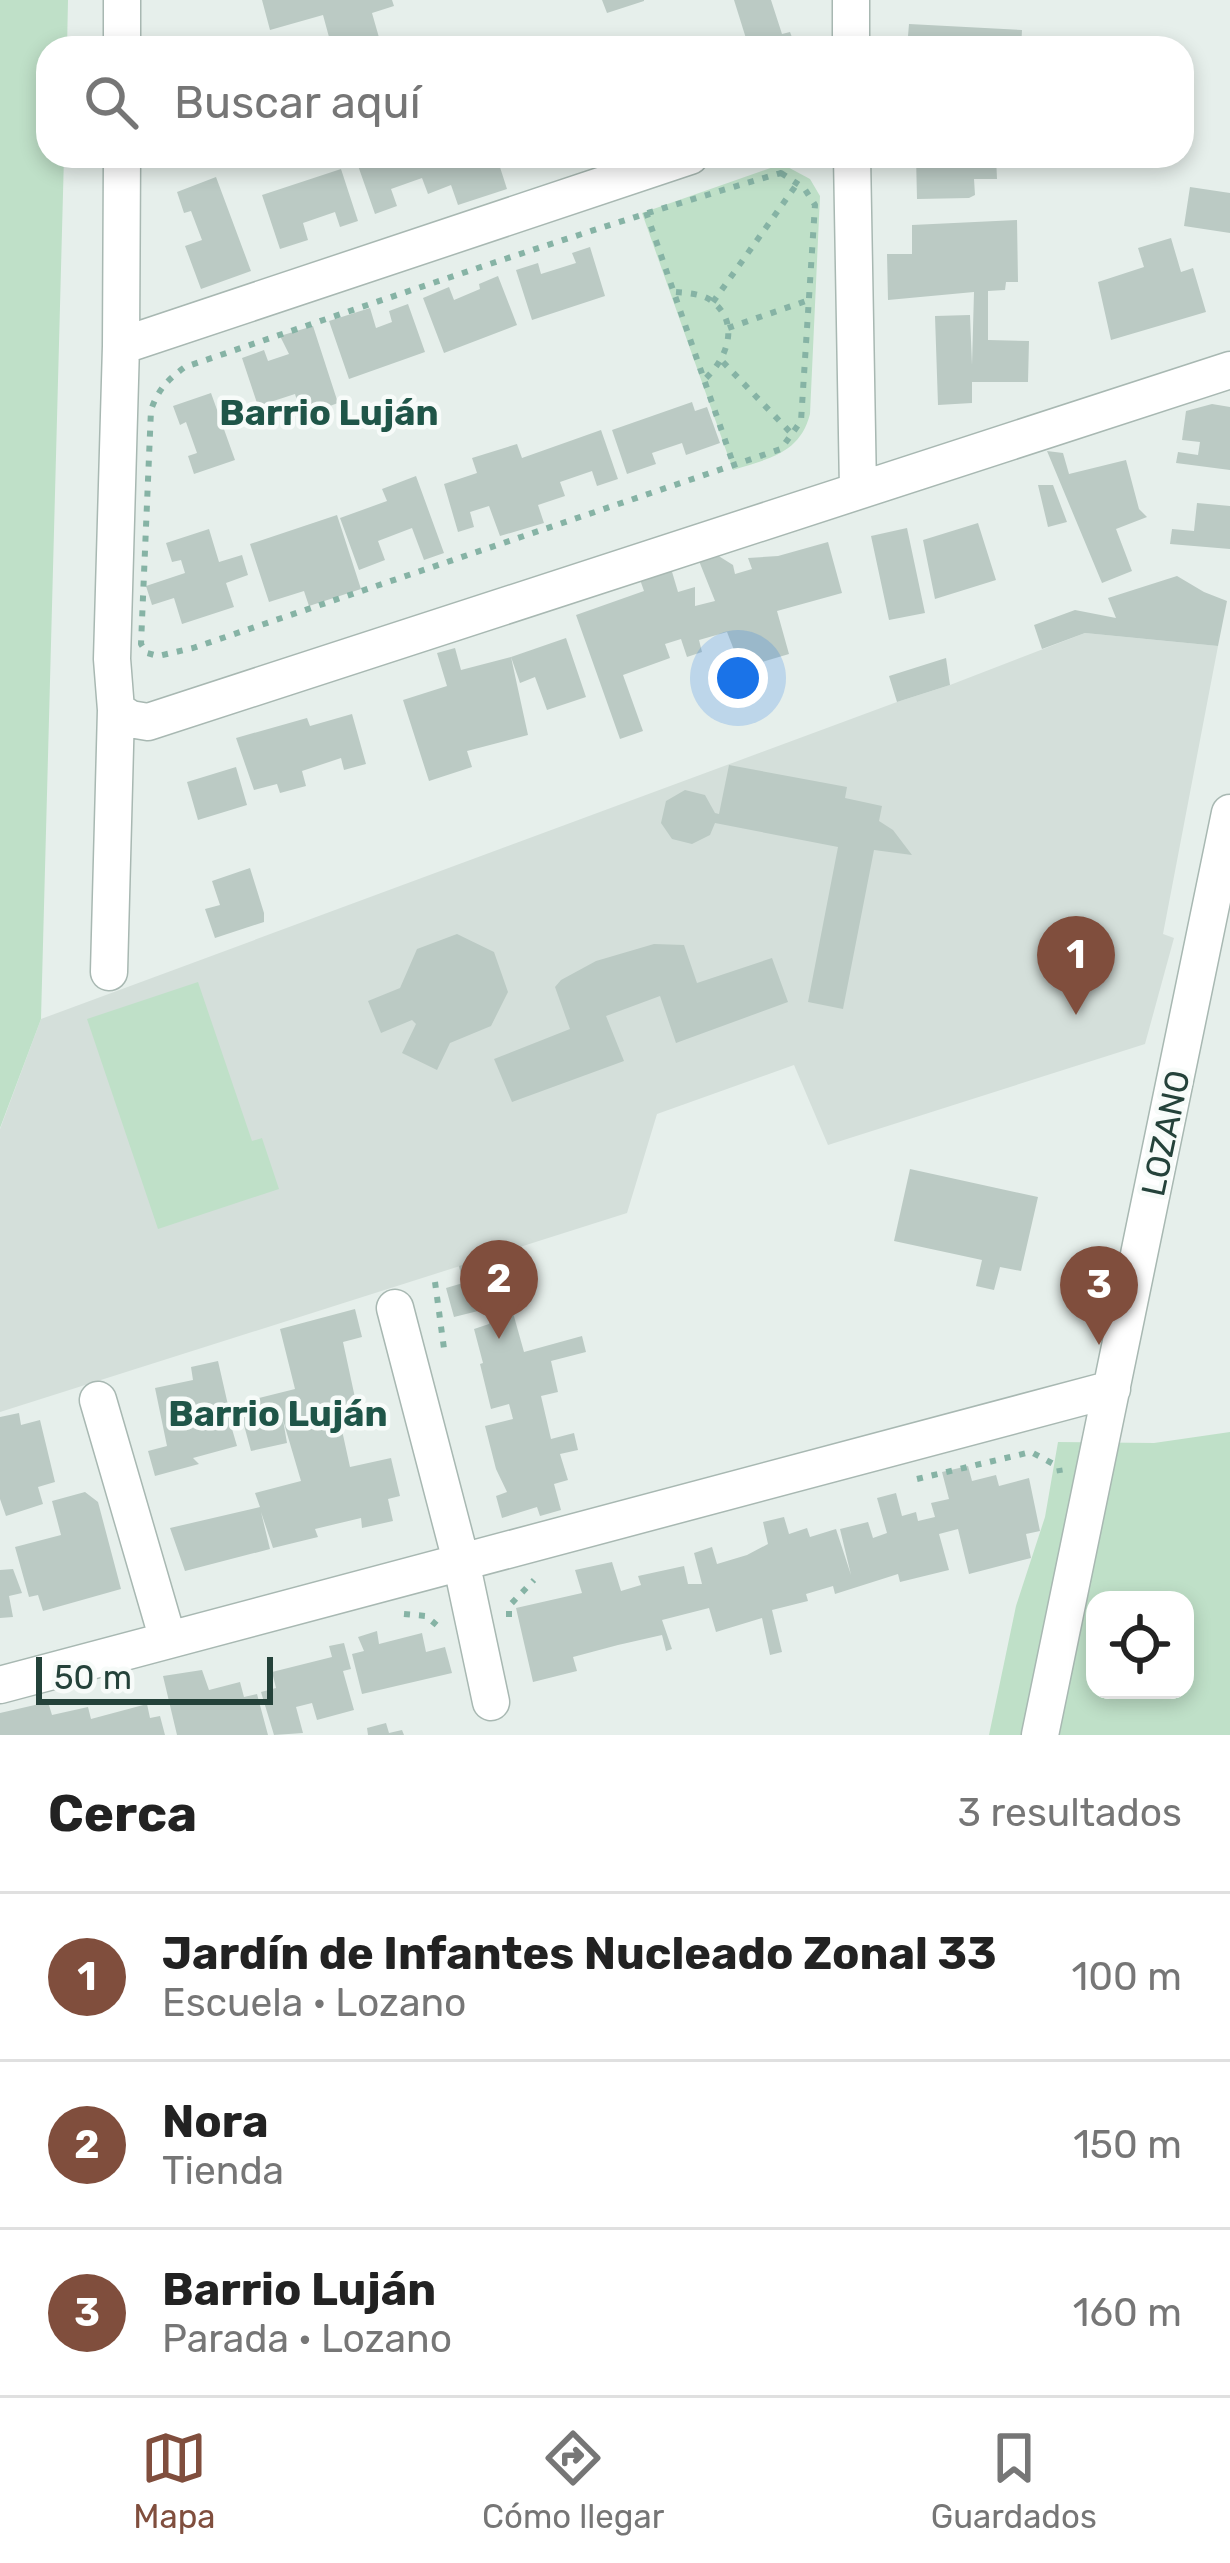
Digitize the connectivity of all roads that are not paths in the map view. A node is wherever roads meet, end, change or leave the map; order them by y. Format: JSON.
{"nodes":[{"id":1,"x":122,"y":0,"type":"edge"},
{"id":2,"x":851,"y":0,"type":"edge"},
{"id":3,"x":122,"y":36,"type":"edge"},
{"id":4,"x":851,"y":36,"type":"edge"},
{"id":5,"x":122,"y":168,"type":"edge"},
{"id":6,"x":654,"y":168,"type":"edge"},
{"id":7,"x":852,"y":168,"type":"edge"},
{"id":8,"x":121,"y":346,"type":"junction"},
{"id":9,"x":1230,"y":370,"type":"edge"},
{"id":10,"x":858,"y":489,"type":"junction"},
{"id":11,"x":116,"y":710,"type":"junction"},
{"id":12,"x":1230,"y":813,"type":"edge"},
{"id":13,"x":109,"y":972,"type":"dead end"},
{"id":14,"x":395,"y":1308,"type":"dead end"},
{"id":15,"x":1112,"y":1389,"type":"junction"},
{"id":16,"x":98,"y":1400,"type":"dead end"},
{"id":17,"x":461,"y":1561,"type":"junction"},
{"id":18,"x":168,"y":1640,"type":"junction"},
{"id":19,"x":0,"y":1685,"type":"edge"},
{"id":20,"x":491,"y":1702,"type":"dead end"},
{"id":21,"x":1040,"y":1735,"type":"edge"}],
"edges":[{"from":1,"to":3,"type":"street"},
{"from":2,"to":4,"type":"street"},
{"from":5,"to":8,"type":"street"},
{"from":6,"to":8,"type":"street"},
{"from":7,"to":10,"type":"street"},
{"from":8,"to":11,"type":"street"},
{"from":9,"to":10,"type":"street"},
{"from":10,"to":11,"type":"street"},
{"from":11,"to":13,"type":"street"},
{"from":12,"to":15,"type":"street","name":"LOZANO"},
{"from":14,"to":17,"type":"street"},
{"from":15,"to":17,"type":"street"},
{"from":15,"to":21,"type":"street","name":"LOZANO"},
{"from":16,"to":18,"type":"street"},
{"from":17,"to":18,"type":"street"},
{"from":17,"to":20,"type":"street"},
{"from":18,"to":19,"type":"street"}]}
